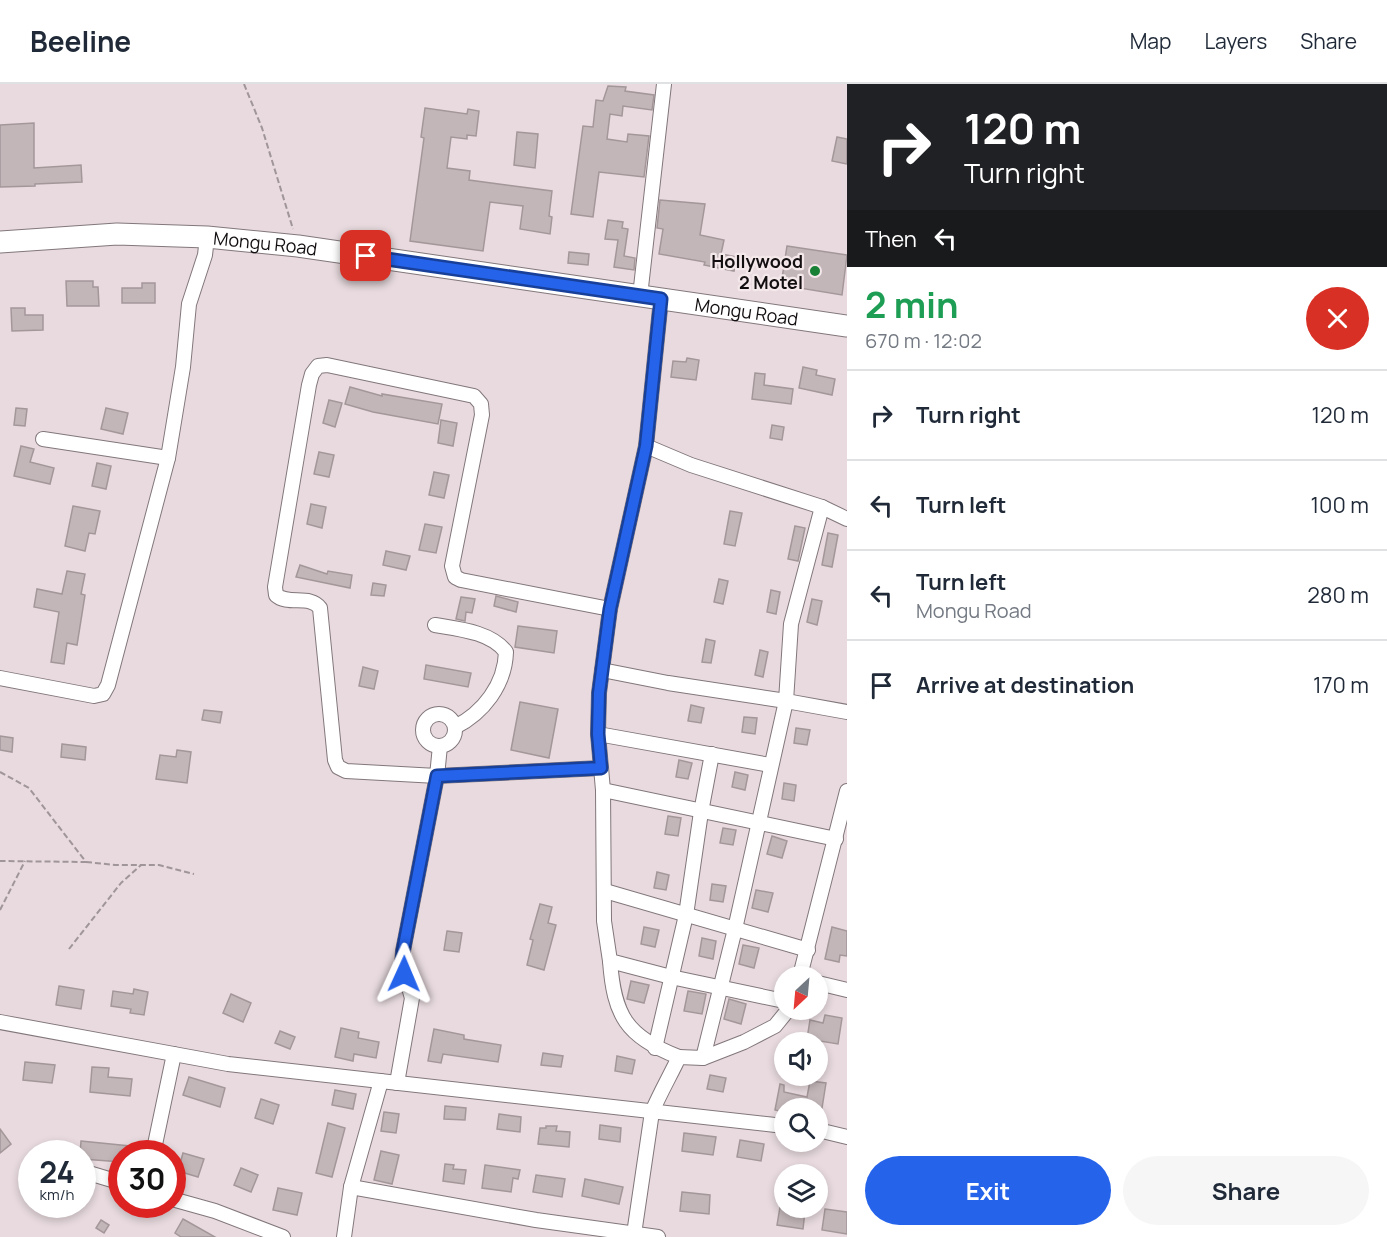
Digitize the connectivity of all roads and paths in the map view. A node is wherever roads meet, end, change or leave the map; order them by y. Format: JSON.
{"nodes":[{"id":1,"x":244,"y":84,"type":"edge"},
{"id":2,"x":664,"y":84,"type":"edge"},
{"id":3,"x":207,"y":237,"type":"junction"},
{"id":4,"x":0,"y":242,"type":"edge"},
{"id":5,"x":298,"y":246,"type":"junction"},
{"id":6,"x":640,"y":296,"type":"junction"},
{"id":7,"x":661,"y":299,"type":"junction"},
{"id":8,"x":847,"y":326,"type":"edge"},
{"id":9,"x":43,"y":440,"type":"dead end"},
{"id":10,"x":646,"y":446,"type":"junction"},
{"id":11,"x":168,"y":458,"type":"junction"},
{"id":12,"x":822,"y":507,"type":"junction"},
{"id":13,"x":847,"y":519,"type":"edge"},
{"id":14,"x":610,"y":609,"type":"junction"},
{"id":15,"x":435,"y":625,"type":"dead end"},
{"id":16,"x":602,"y":670,"type":"junction"},
{"id":17,"x":0,"y":678,"type":"edge"},
{"id":18,"x":786,"y":701,"type":"junction"},
{"id":19,"x":847,"y":712,"type":"edge"},
{"id":20,"x":455,"y":727,"type":"junction"},
{"id":21,"x":598,"y":734,"type":"junction"},
{"id":22,"x":440,"y":746,"type":"junction"},
{"id":23,"x":712,"y":754,"type":"junction"},
{"id":24,"x":770,"y":765,"type":"junction"},
{"id":25,"x":601,"y":768,"type":"junction"},
{"id":26,"x":0,"y":772,"type":"edge"},
{"id":27,"x":437,"y":776,"type":"junction"},
{"id":28,"x":603,"y":790,"type":"junction"},
{"id":29,"x":847,"y":791,"type":"edge"},
{"id":30,"x":701,"y":812,"type":"junction"},
{"id":31,"x":759,"y":823,"type":"junction"},
{"id":32,"x":839,"y":844,"type":"edge"},
{"id":33,"x":0,"y":861,"type":"edge"},
{"id":34,"x":25,"y":861,"type":"junction"},
{"id":35,"x":86,"y":862,"type":"junction"},
{"id":36,"x":141,"y":865,"type":"junction"},
{"id":37,"x":194,"y":874,"type":"dead end"},
{"id":38,"x":605,"y":891,"type":"junction"},
{"id":39,"x":0,"y":910,"type":"edge"},
{"id":40,"x":686,"y":915,"type":"junction"},
{"id":41,"x":735,"y":929,"type":"junction"},
{"id":42,"x":69,"y":949,"type":"dead end"},
{"id":43,"x":808,"y":950,"type":"junction"},
{"id":44,"x":610,"y":961,"type":"junction"},
{"id":45,"x":803,"y":966,"type":"edge"},
{"id":46,"x":671,"y":976,"type":"junction"},
{"id":47,"x":828,"y":985,"type":"edge"},
{"id":48,"x":721,"y":987,"type":"junction"},
{"id":49,"x":847,"y":990,"type":"edge"},
{"id":50,"x":774,"y":999,"type":"edge"},
{"id":51,"x":780,"y":1020,"type":"edge"},
{"id":52,"x":0,"y":1022,"type":"edge"},
{"id":53,"x":655,"y":1048,"type":"junction"},
{"id":54,"x":174,"y":1054,"type":"junction"},
{"id":55,"x":678,"y":1057,"type":"junction"},
{"id":56,"x":703,"y":1058,"type":"junction"},
{"id":57,"x":381,"y":1081,"type":"junction"},
{"id":58,"x":397,"y":1083,"type":"junction"},
{"id":59,"x":652,"y":1112,"type":"junction"},
{"id":60,"x":774,"y":1125,"type":"edge"},
{"id":61,"x":828,"y":1132,"type":"edge"},
{"id":62,"x":847,"y":1137,"type":"edge"},
{"id":63,"x":156,"y":1140,"type":"edge"},
{"id":64,"x":351,"y":1187,"type":"junction"},
{"id":65,"x":186,"y":1203,"type":"edge"},
{"id":66,"x":647,"y":1236,"type":"edge"},
{"id":67,"x":284,"y":1237,"type":"edge"},
{"id":68,"x":344,"y":1237,"type":"edge"}],
"edges":[{"from":1,"to":5,"type":"path"},
{"from":2,"to":6,"type":"street"},
{"from":3,"to":4,"type":"main road","name":"Mongu Road"},
{"from":3,"to":5,"type":"main road","name":"Mongu Road"},
{"from":3,"to":11,"type":"street"},
{"from":5,"to":6,"type":"main road","name":"Mongu Road"},
{"from":6,"to":7,"type":"main road","name":"Mongu Road"},
{"from":7,"to":8,"type":"main road","name":"Mongu Road"},
{"from":7,"to":10,"type":"street"},
{"from":9,"to":11,"type":"street"},
{"from":10,"to":12,"type":"street"},
{"from":10,"to":14,"type":"street"},
{"from":11,"to":17,"type":"street"},
{"from":12,"to":13,"type":"street"},
{"from":12,"to":18,"type":"street"},
{"from":14,"to":16,"type":"street"},
{"from":14,"to":27,"type":"street"},
{"from":15,"to":20,"type":"street"},
{"from":16,"to":18,"type":"street"},
{"from":16,"to":21,"type":"street"},
{"from":18,"to":19,"type":"street"},
{"from":18,"to":24,"type":"street"},
{"from":20,"to":22,"type":"street"},
{"from":20,"to":22,"type":"street"},
{"from":21,"to":23,"type":"street"},
{"from":21,"to":25,"type":"street"},
{"from":22,"to":27,"type":"street"},
{"from":23,"to":24,"type":"street"},
{"from":23,"to":30,"type":"street"},
{"from":24,"to":31,"type":"street"},
{"from":25,"to":27,"type":"street"},
{"from":25,"to":28,"type":"street"},
{"from":26,"to":35,"type":"path"},
{"from":27,"to":58,"type":"street"},
{"from":28,"to":30,"type":"street"},
{"from":28,"to":38,"type":"street"},
{"from":29,"to":32,"type":"street"},
{"from":30,"to":31,"type":"street"},
{"from":30,"to":40,"type":"street"},
{"from":31,"to":32,"type":"street"},
{"from":31,"to":41,"type":"street"},
{"from":32,"to":43,"type":"street"},
{"from":33,"to":34,"type":"path"},
{"from":34,"to":35,"type":"path"},
{"from":34,"to":39,"type":"path"},
{"from":35,"to":36,"type":"path"},
{"from":36,"to":37,"type":"path"},
{"from":36,"to":42,"type":"path"},
{"from":38,"to":40,"type":"street"},
{"from":38,"to":44,"type":"street"},
{"from":40,"to":41,"type":"street"},
{"from":40,"to":46,"type":"street"},
{"from":41,"to":43,"type":"street"},
{"from":41,"to":48,"type":"street"},
{"from":43,"to":45,"type":"street"},
{"from":44,"to":46,"type":"street"},
{"from":44,"to":53,"type":"street"},
{"from":46,"to":48,"type":"street"},
{"from":46,"to":53,"type":"street"},
{"from":47,"to":49,"type":"street"},
{"from":48,"to":50,"type":"street"},
{"from":48,"to":56,"type":"street"},
{"from":51,"to":56,"type":"street"},
{"from":52,"to":54,"type":"street"},
{"from":53,"to":55,"type":"street"},
{"from":54,"to":57,"type":"street"},
{"from":54,"to":63,"type":"street"},
{"from":55,"to":56,"type":"street"},
{"from":55,"to":59,"type":"street"},
{"from":57,"to":58,"type":"street"},
{"from":57,"to":64,"type":"street"},
{"from":58,"to":59,"type":"street"},
{"from":59,"to":60,"type":"street"},
{"from":59,"to":66,"type":"street"},
{"from":61,"to":62,"type":"street"},
{"from":64,"to":66,"type":"street"},
{"from":64,"to":68,"type":"street"},
{"from":65,"to":67,"type":"street"}]}
